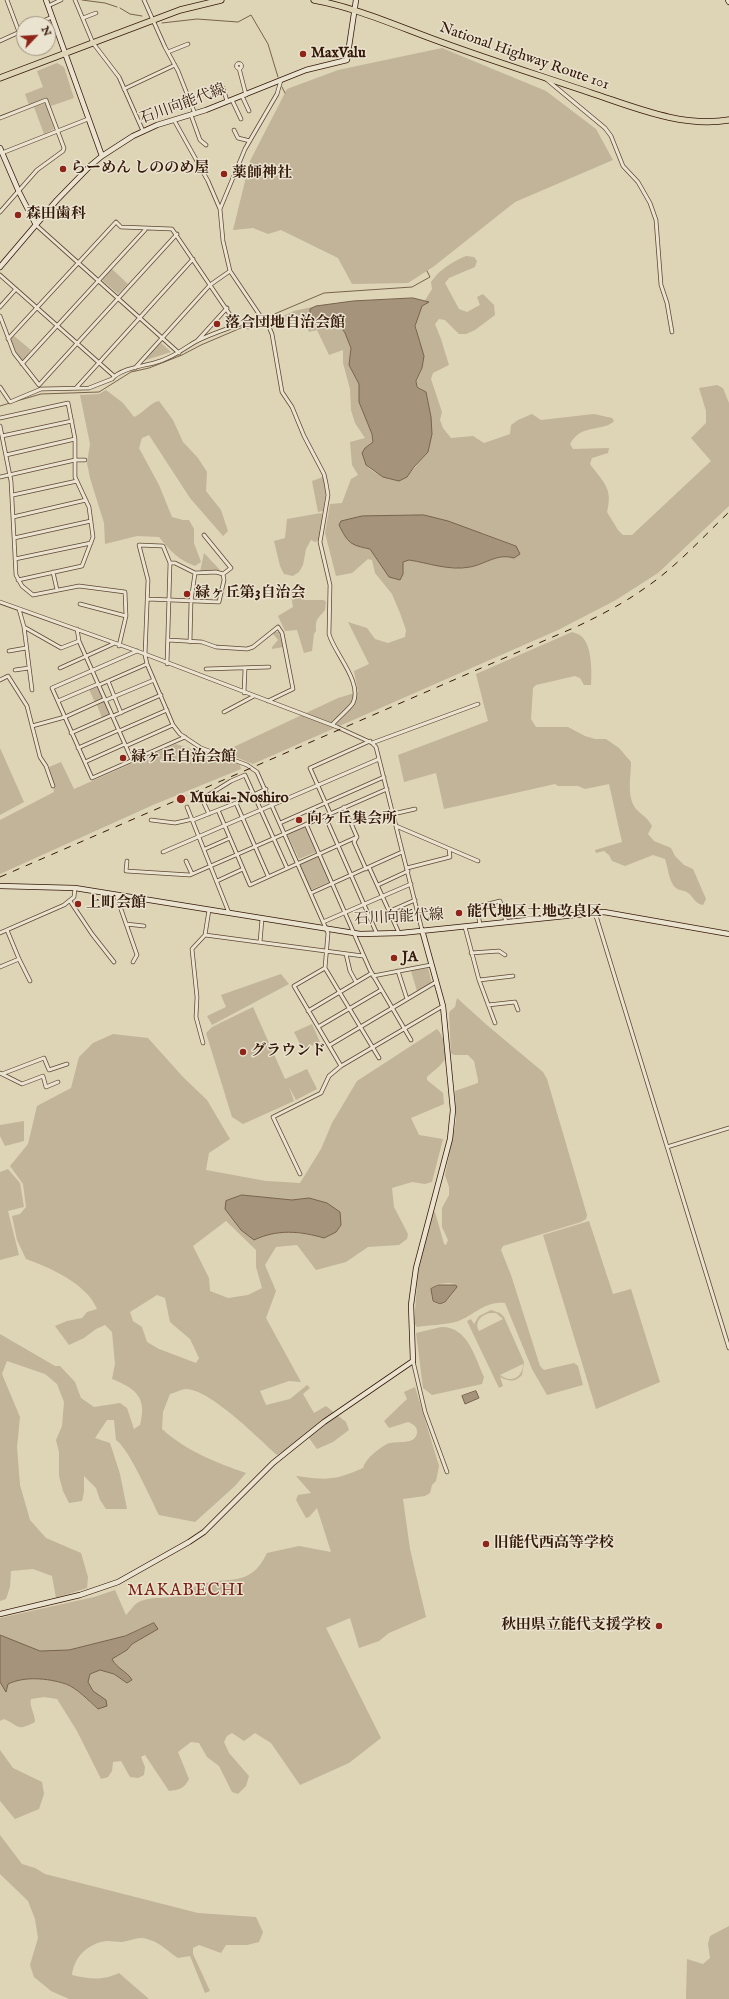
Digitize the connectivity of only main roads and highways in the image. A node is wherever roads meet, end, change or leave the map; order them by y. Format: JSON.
{"nodes":[{"id":1,"x":46,"y":0,"type":"edge"},
{"id":2,"x":220,"y":0,"type":"edge"},
{"id":3,"x":314,"y":0,"type":"edge"},
{"id":4,"x":356,"y":0,"type":"edge"},
{"id":5,"x":356,"y":10,"type":"junction"},
{"id":6,"x":64,"y":53,"type":"junction"},
{"id":7,"x":0,"y":78,"type":"edge"},
{"id":8,"x":729,"y":120,"type":"edge"},
{"id":9,"x":1,"y":150,"type":"edge"},
{"id":10,"x":102,"y":156,"type":"junction"},
{"id":11,"x":36,"y":225,"type":"junction"},
{"id":12,"x":0,"y":267,"type":"edge"},
{"id":13,"x":0,"y":886,"type":"edge"},
{"id":14,"x":422,"y":930,"type":"junction"},
{"id":15,"x":729,"y":934,"type":"edge"},
{"id":16,"x":0,"y":1614,"type":"edge"}],
"edges":[{"from":1,"to":6,"type":"main road"},
{"from":2,"to":6,"type":"highway"},
{"from":3,"to":5,"type":"highway","name":"National Highway Route 101"},
{"from":4,"to":5,"type":"main road"},
{"from":5,"to":8,"type":"highway","name":"National Highway Route 101"},
{"from":5,"to":10,"type":"main road","name":"石川向能代線"},
{"from":6,"to":7,"type":"highway"},
{"from":6,"to":10,"type":"main road"},
{"from":9,"to":11,"type":"main road"},
{"from":10,"to":11,"type":"main road","name":"石川向能代線"},
{"from":11,"to":12,"type":"main road","name":"石川向能代線"},
{"from":13,"to":14,"type":"main road","name":"石川向能代線"},
{"from":14,"to":15,"type":"main road","name":"石川向能代線"},
{"from":14,"to":16,"type":"main road"}]}
